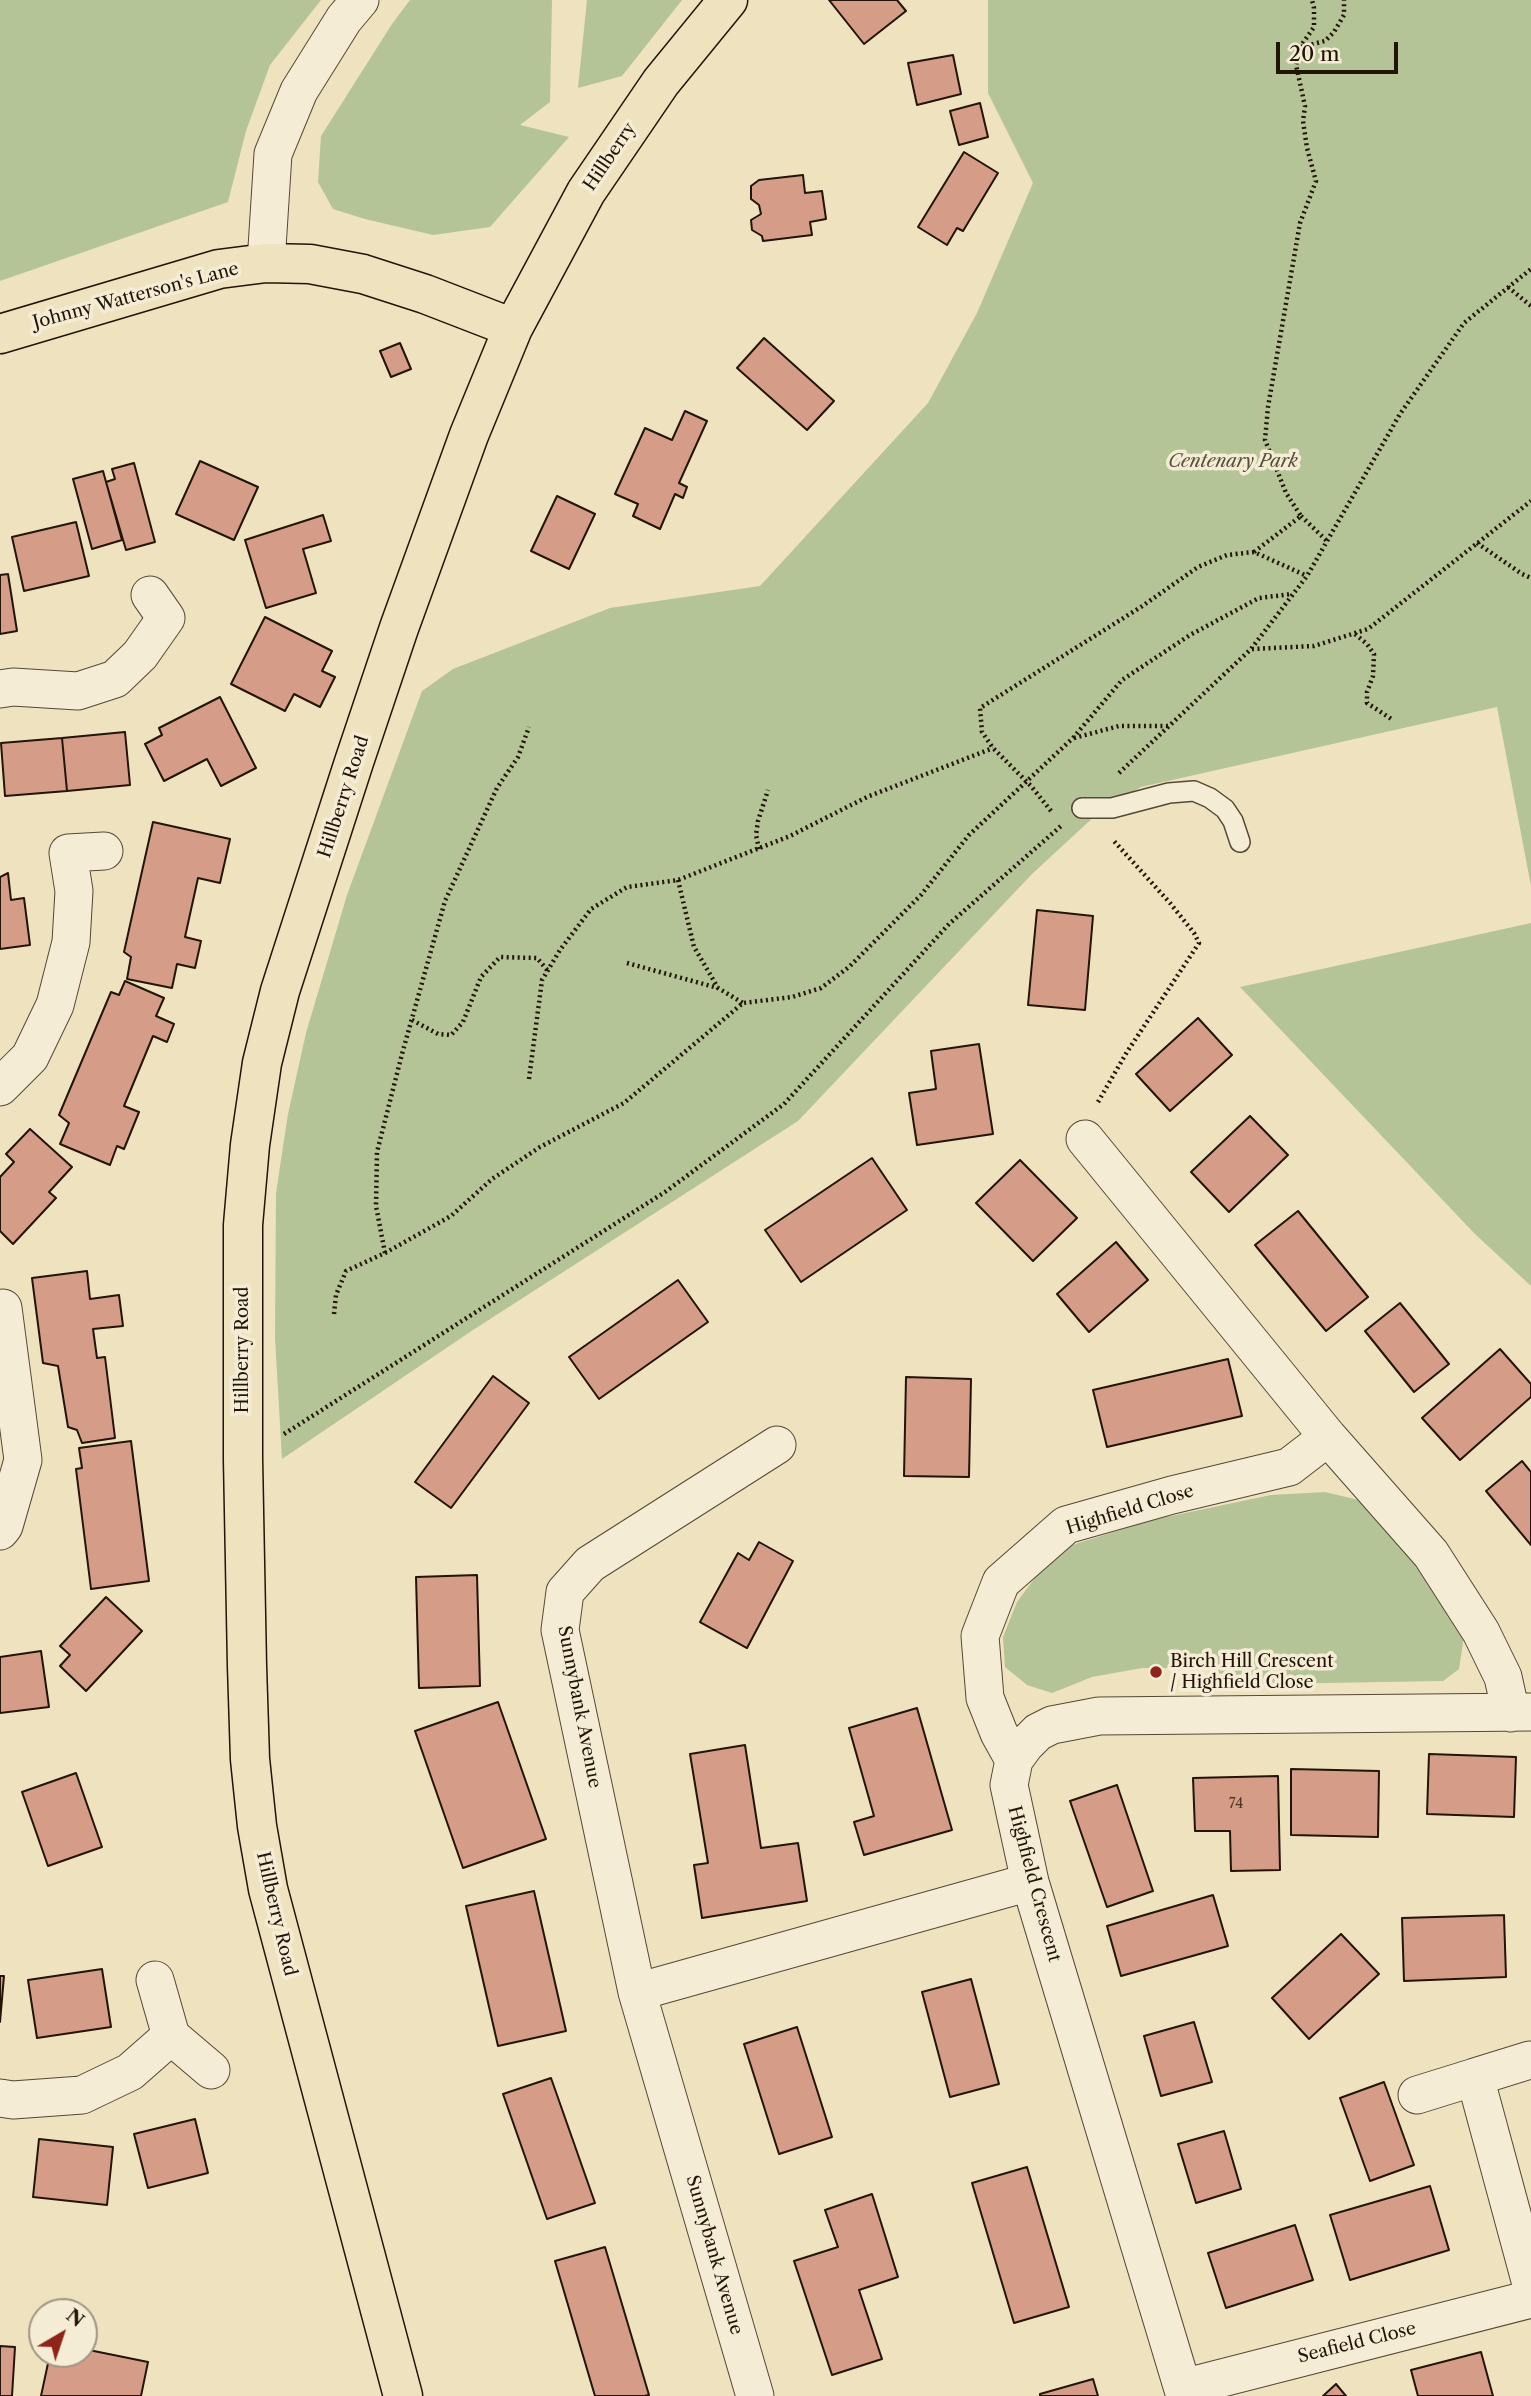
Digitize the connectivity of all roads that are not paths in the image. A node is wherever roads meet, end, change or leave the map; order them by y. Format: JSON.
{"nodes":[{"id":1,"x":360,"y":0,"type":"edge"},
{"id":2,"x":728,"y":0,"type":"edge"},
{"id":3,"x":266,"y":263,"type":"junction"},
{"id":4,"x":513,"y":328,"type":"junction"},
{"id":5,"x":0,"y":334,"type":"edge"},
{"id":6,"x":168,"y":617,"type":"dead end"},
{"id":7,"x":0,"y":689,"type":"edge"},
{"id":8,"x":1082,"y":808,"type":"road end"},
{"id":9,"x":1240,"y":842,"type":"dead end"},
{"id":10,"x":104,"y":851,"type":"dead end"},
{"id":11,"x":0,"y":1087,"type":"edge"},
{"id":12,"x":1085,"y":1139,"type":"road end"},
{"id":13,"x":2,"y":1308,"type":"dead end"},
{"id":14,"x":1328,"y":1437,"type":"junction"},
{"id":15,"x":777,"y":1445,"type":"dead end"},
{"id":16,"x":0,"y":1531,"type":"edge"},
{"id":17,"x":1521,"y":1712,"type":"edge"},
{"id":18,"x":1014,"y":1760,"type":"junction"},
{"id":19,"x":1030,"y":1882,"type":"junction"},
{"id":20,"x":155,"y":1980,"type":"dead end"},
{"id":21,"x":637,"y":1992,"type":"junction"},
{"id":22,"x":171,"y":2036,"type":"junction"},
{"id":23,"x":1530,"y":2060,"type":"edge"},
{"id":24,"x":211,"y":2070,"type":"dead end"},
{"id":25,"x":1475,"y":2077,"type":"junction"},
{"id":26,"x":1417,"y":2095,"type":"dead end"},
{"id":27,"x":0,"y":2098,"type":"edge"},
{"id":28,"x":1531,"y":2284,"type":"edge"},
{"id":29,"x":1531,"y":2299,"type":"edge"},
{"id":30,"x":1184,"y":2392,"type":"edge"},
{"id":31,"x":403,"y":2396,"type":"edge"},
{"id":32,"x":755,"y":2396,"type":"edge"}],
"edges":[{"from":1,"to":3,"type":"street"},
{"from":2,"to":4,"type":"highway","name":"Hillberry"},
{"from":3,"to":4,"type":"highway","name":"Johnny Watterson's Lane"},
{"from":3,"to":5,"type":"highway","name":"Johnny Watterson's Lane"},
{"from":4,"to":31,"type":"highway","name":"Hillberry Road"},
{"from":6,"to":7,"type":"street"},
{"from":8,"to":9,"type":"lane"},
{"from":10,"to":11,"type":"street"},
{"from":12,"to":14,"type":"street"},
{"from":13,"to":16,"type":"street"},
{"from":14,"to":17,"type":"street"},
{"from":14,"to":18,"type":"street","name":"Highfield Close"},
{"from":15,"to":21,"type":"street","name":"Sunnybank Avenue"},
{"from":17,"to":18,"type":"street"},
{"from":18,"to":19,"type":"street","name":"Highfield Crescent"},
{"from":19,"to":21,"type":"street"},
{"from":19,"to":30,"type":"street","name":"Highfield Crescent"},
{"from":20,"to":22,"type":"street"},
{"from":21,"to":32,"type":"street","name":"Sunnybank Avenue"},
{"from":22,"to":24,"type":"street"},
{"from":22,"to":27,"type":"street"},
{"from":23,"to":25,"type":"street"},
{"from":25,"to":26,"type":"street"},
{"from":25,"to":28,"type":"street"},
{"from":29,"to":30,"type":"street","name":"Seafield Close"}]}
